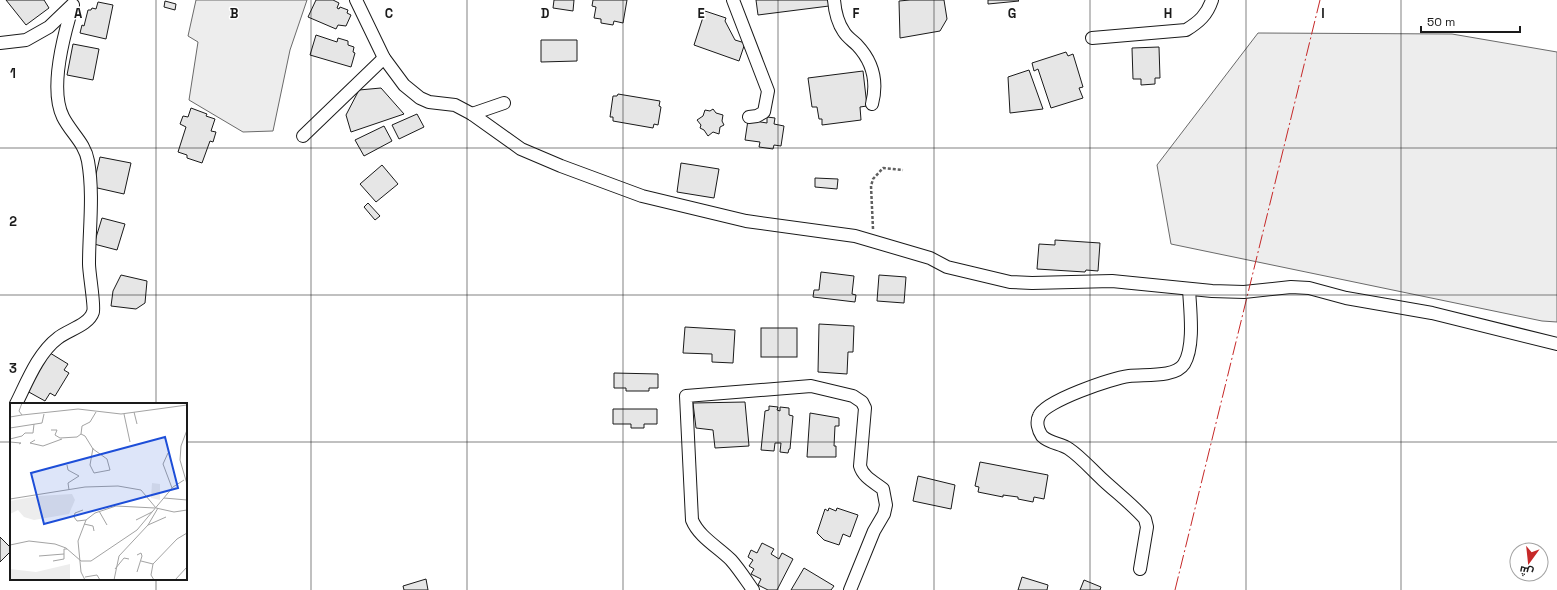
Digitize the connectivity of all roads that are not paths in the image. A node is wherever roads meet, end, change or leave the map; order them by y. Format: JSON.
{"nodes":[{"id":1,"x":356,"y":0,"type":"edge"},
{"id":2,"x":733,"y":0,"type":"edge"},
{"id":3,"x":834,"y":0,"type":"edge"},
{"id":4,"x":1212,"y":0,"type":"edge"},
{"id":5,"x":75,"y":2,"type":"edge"},
{"id":6,"x":1092,"y":38,"type":"dead end"},
{"id":7,"x":0,"y":43,"type":"edge"},
{"id":8,"x":384,"y":58,"type":"junction"},
{"id":9,"x":504,"y":103,"type":"dead end"},
{"id":10,"x":872,"y":104,"type":"dead end"},
{"id":11,"x":472,"y":114,"type":"junction"},
{"id":12,"x":749,"y":117,"type":"dead end"},
{"id":13,"x":303,"y":136,"type":"dead end"},
{"id":14,"x":1189,"y":289,"type":"junction"},
{"id":15,"x":1557,"y":344,"type":"edge"},
{"id":16,"x":16,"y":403,"type":"edge"},
{"id":17,"x":1140,"y":569,"type":"dead end"},
{"id":18,"x":753,"y":590,"type":"edge"},
{"id":19,"x":850,"y":590,"type":"edge"}],
"edges":[{"from":1,"to":8,"type":"street"},
{"from":2,"to":12,"type":"street"},
{"from":3,"to":10,"type":"street"},
{"from":4,"to":6,"type":"street"},
{"from":5,"to":7,"type":"street"},
{"from":5,"to":16,"type":"street"},
{"from":8,"to":11,"type":"street"},
{"from":8,"to":13,"type":"street"},
{"from":9,"to":11,"type":"street"},
{"from":11,"to":14,"type":"street"},
{"from":14,"to":15,"type":"street"},
{"from":14,"to":17,"type":"street"},
{"from":18,"to":19,"type":"street"}]}
